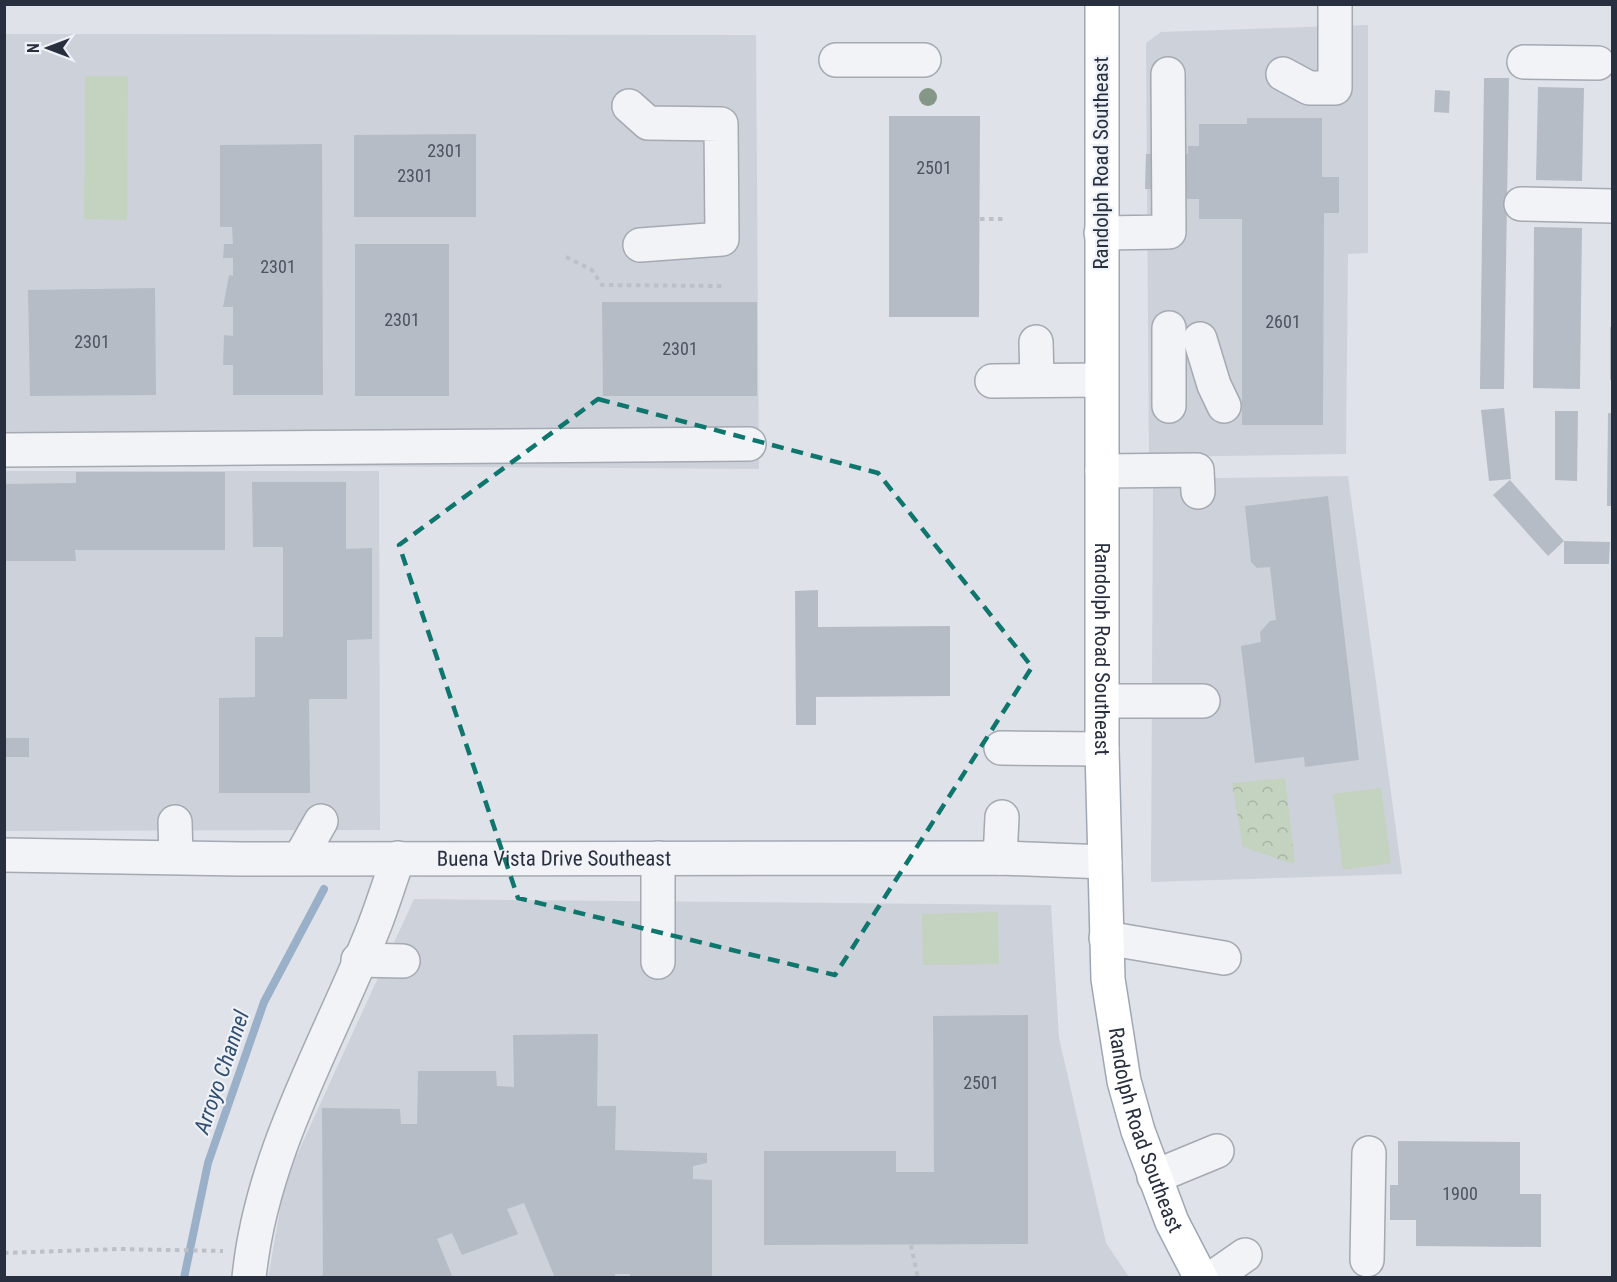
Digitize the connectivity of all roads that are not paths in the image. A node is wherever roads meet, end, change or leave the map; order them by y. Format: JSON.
{"nodes":[{"id":1,"x":1102,"y":4,"type":"edge"},
{"id":2,"x":1335,"y":4,"type":"edge"},
{"id":3,"x":836,"y":60,"type":"dead end"},
{"id":4,"x":924,"y":60,"type":"dead end"},
{"id":5,"x":1524,"y":62,"type":"dead end"},
{"id":6,"x":1598,"y":63,"type":"dead end"},
{"id":7,"x":1168,"y":74,"type":"dead end"},
{"id":8,"x":1283,"y":74,"type":"dead end"},
{"id":9,"x":629,"y":106,"type":"dead end"},
{"id":10,"x":1521,"y":204,"type":"dead end"},
{"id":11,"x":1612,"y":206,"type":"edge"},
{"id":12,"x":1101,"y":233,"type":"junction"},
{"id":13,"x":640,"y":245,"type":"dead end"},
{"id":14,"x":1169,"y":328,"type":"dead end"},
{"id":15,"x":1200,"y":339,"type":"dead end"},
{"id":16,"x":1036,"y":342,"type":"dead end"},
{"id":17,"x":1037,"y":380,"type":"junction"},
{"id":18,"x":1101,"y":380,"type":"junction"},
{"id":19,"x":992,"y":381,"type":"dead end"},
{"id":20,"x":1169,"y":406,"type":"dead end"},
{"id":21,"x":1224,"y":406,"type":"dead end"},
{"id":22,"x":749,"y":444,"type":"dead end"},
{"id":23,"x":4,"y":450,"type":"edge"},
{"id":24,"x":1102,"y":471,"type":"junction"},
{"id":25,"x":1198,"y":492,"type":"dead end"},
{"id":26,"x":1103,"y":701,"type":"junction"},
{"id":27,"x":1203,"y":701,"type":"dead end"},
{"id":28,"x":1001,"y":748,"type":"dead end"},
{"id":29,"x":1102,"y":750,"type":"junction"},
{"id":30,"x":1002,"y":817,"type":"dead end"},
{"id":31,"x":321,"y":821,"type":"dead end"},
{"id":32,"x":175,"y":822,"type":"dead end"},
{"id":33,"x":4,"y":855,"type":"edge"},
{"id":34,"x":176,"y":857,"type":"junction"},
{"id":35,"x":300,"y":858,"type":"junction"},
{"id":36,"x":398,"y":858,"type":"junction"},
{"id":37,"x":658,"y":858,"type":"junction"},
{"id":38,"x":999,"y":858,"type":"junction"},
{"id":39,"x":1105,"y":862,"type":"junction"},
{"id":40,"x":1106,"y":938,"type":"junction"},
{"id":41,"x":1224,"y":958,"type":"dead end"},
{"id":42,"x":358,"y":960,"type":"junction"},
{"id":43,"x":403,"y":961,"type":"dead end"},
{"id":44,"x":657,"y":962,"type":"dead end"},
{"id":45,"x":1217,"y":1151,"type":"dead end"},
{"id":46,"x":1369,"y":1153,"type":"dead end"},
{"id":47,"x":1154,"y":1177,"type":"junction"},
{"id":48,"x":1245,"y":1255,"type":"dead end"},
{"id":49,"x":1367,"y":1260,"type":"dead end"},
{"id":50,"x":249,"y":1278,"type":"edge"},
{"id":51,"x":1201,"y":1278,"type":"edge"},
{"id":52,"x":1212,"y":1278,"type":"edge"}],
"edges":[{"from":1,"to":12,"type":"main road","name":"Randolph Road Southeast"},
{"from":2,"to":8,"type":"street"},
{"from":3,"to":4,"type":"street"},
{"from":5,"to":6,"type":"street"},
{"from":7,"to":12,"type":"street"},
{"from":9,"to":13,"type":"street"},
{"from":10,"to":11,"type":"street"},
{"from":12,"to":18,"type":"main road","name":"Randolph Road Southeast"},
{"from":14,"to":20,"type":"street"},
{"from":15,"to":21,"type":"street"},
{"from":16,"to":17,"type":"street"},
{"from":17,"to":18,"type":"street"},
{"from":17,"to":19,"type":"street"},
{"from":18,"to":24,"type":"main road","name":"Randolph Road Southeast"},
{"from":22,"to":23,"type":"street"},
{"from":24,"to":25,"type":"street"},
{"from":24,"to":26,"type":"main road","name":"Randolph Road Southeast"},
{"from":26,"to":27,"type":"street"},
{"from":26,"to":29,"type":"main road","name":"Randolph Road Southeast"},
{"from":28,"to":29,"type":"street"},
{"from":29,"to":39,"type":"main road","name":"Randolph Road Southeast"},
{"from":30,"to":38,"type":"street"},
{"from":31,"to":35,"type":"street"},
{"from":32,"to":34,"type":"street"},
{"from":33,"to":34,"type":"street","name":"Buena Vista Drive Southeast"},
{"from":34,"to":35,"type":"street","name":"Buena Vista Drive Southeast"},
{"from":35,"to":36,"type":"street","name":"Buena Vista Drive Southeast"},
{"from":36,"to":37,"type":"street","name":"Buena Vista Drive Southeast"},
{"from":36,"to":42,"type":"street"},
{"from":37,"to":38,"type":"street","name":"Buena Vista Drive Southeast"},
{"from":37,"to":44,"type":"street"},
{"from":38,"to":39,"type":"street","name":"Buena Vista Drive Southeast"},
{"from":39,"to":40,"type":"main road","name":"Randolph Road Southeast"},
{"from":40,"to":41,"type":"street"},
{"from":40,"to":47,"type":"main road","name":"Randolph Road Southeast"},
{"from":42,"to":43,"type":"street"},
{"from":42,"to":50,"type":"street"},
{"from":45,"to":47,"type":"street"},
{"from":46,"to":49,"type":"street"},
{"from":47,"to":51,"type":"main road","name":"Randolph Road Southeast"},
{"from":48,"to":52,"type":"street"}]}
